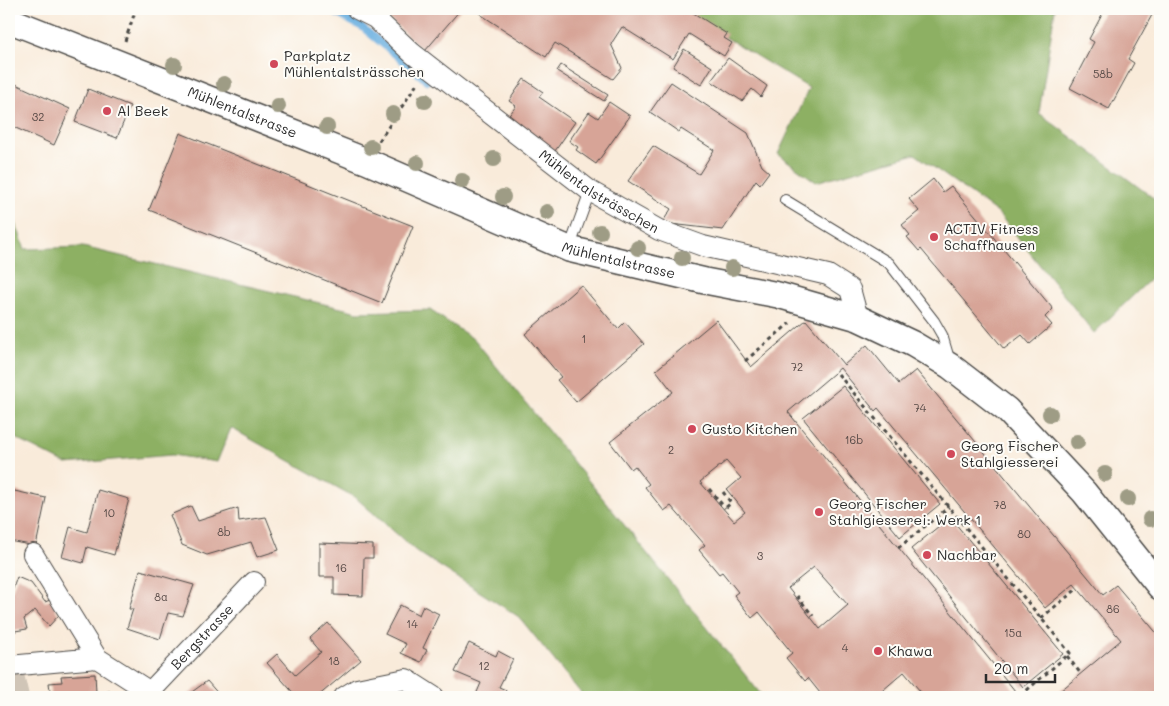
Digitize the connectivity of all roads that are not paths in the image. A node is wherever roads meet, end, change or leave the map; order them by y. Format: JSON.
{"nodes":[{"id":1,"x":357,"y":9,"type":"edge"},
{"id":2,"x":9,"y":20,"type":"edge"},
{"id":3,"x":590,"y":191,"type":"junction"},
{"id":4,"x":785,"y":200,"type":"dead end"},
{"id":5,"x":569,"y":249,"type":"junction"},
{"id":6,"x":858,"y":318,"type":"junction"},
{"id":7,"x":950,"y":366,"type":"junction"},
{"id":8,"x":33,"y":554,"type":"dead end"},
{"id":9,"x":254,"y":582,"type":"dead end"},
{"id":10,"x":1160,"y":587,"type":"edge"},
{"id":11,"x":97,"y":658,"type":"junction"},
{"id":12,"x":9,"y":666,"type":"edge"},
{"id":13,"x":152,"y":695,"type":"edge"},
{"id":14,"x":344,"y":697,"type":"edge"},
{"id":15,"x":434,"y":697,"type":"edge"}],
"edges":[{"from":1,"to":3,"type":"street","name":"Mühlentalsträsschen"},
{"from":2,"to":5,"type":"street","name":"Mühlentalstrasse"},
{"from":3,"to":5,"type":"lane"},
{"from":3,"to":6,"type":"street","name":"Mühlentalsträsschen"},
{"from":4,"to":7,"type":"lane"},
{"from":5,"to":6,"type":"street","name":"Mühlentalstrasse"},
{"from":6,"to":7,"type":"street","name":"Mühlentalstrasse"},
{"from":7,"to":10,"type":"street","name":"Mühlentalstrasse"},
{"from":8,"to":11,"type":"street","name":"Bergstrasse"},
{"from":9,"to":13,"type":"street","name":"Bergstrasse"},
{"from":11,"to":12,"type":"street"},
{"from":11,"to":13,"type":"street","name":"Bergstrasse"},
{"from":14,"to":15,"type":"street"}]}
